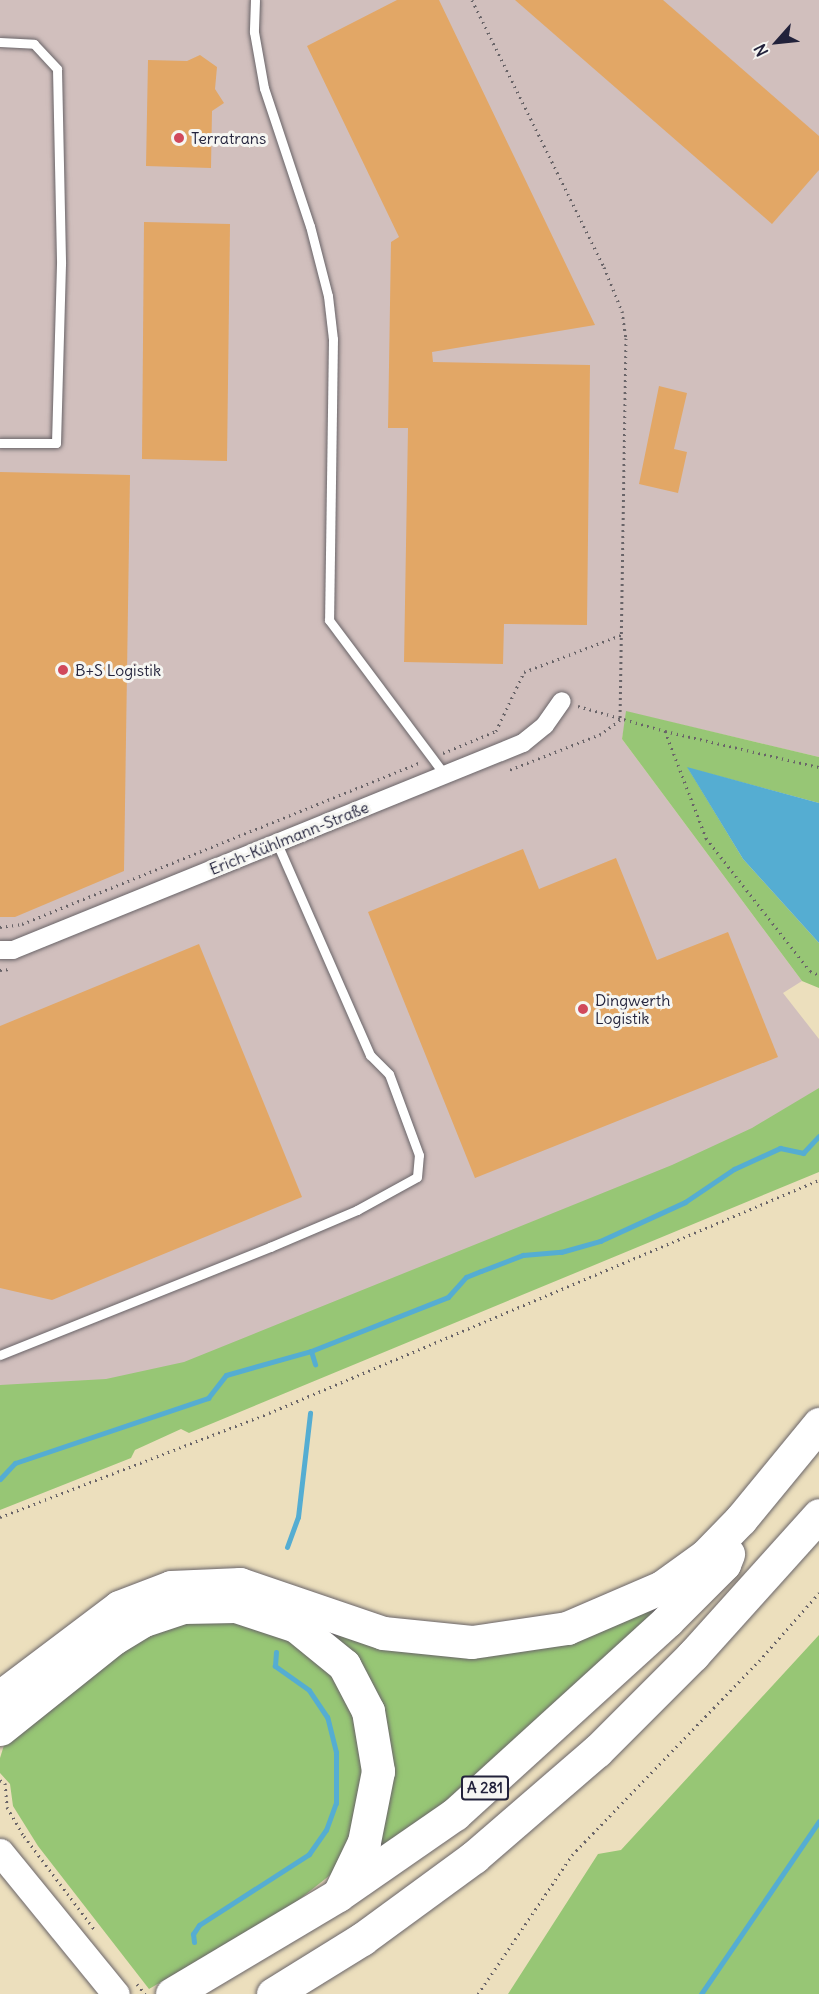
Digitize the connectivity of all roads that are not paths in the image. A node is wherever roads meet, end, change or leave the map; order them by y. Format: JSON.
{"nodes":[{"id":1,"x":255,"y":0,"type":"edge"},
{"id":2,"x":0,"y":42,"type":"edge"},
{"id":3,"x":0,"y":443,"type":"edge"},
{"id":4,"x":562,"y":701,"type":"road end"},
{"id":5,"x":445,"y":775,"type":"junction"},
{"id":6,"x":277,"y":843,"type":"junction"},
{"id":7,"x":0,"y":950,"type":"edge"},
{"id":8,"x":0,"y":1355,"type":"edge"},
{"id":9,"x":819,"y":1424,"type":"edge"},
{"id":10,"x":819,"y":1515,"type":"edge"},
{"id":11,"x":741,"y":1519,"type":"junction"},
{"id":12,"x":2,"y":1724,"type":"edge"},
{"id":13,"x":0,"y":1852,"type":"edge"},
{"id":14,"x":338,"y":1895,"type":"junction"},
{"id":15,"x":116,"y":1994,"type":"edge"},
{"id":16,"x":172,"y":1994,"type":"edge"},
{"id":17,"x":273,"y":1994,"type":"edge"}],
"edges":[{"from":1,"to":5,"type":"lane"},
{"from":2,"to":3,"type":"lane"},
{"from":4,"to":5,"type":"street","name":"Erich-Kühlmann-Straße"},
{"from":5,"to":6,"type":"street","name":"Erich-Kühlmann-Straße"},
{"from":6,"to":7,"type":"street","name":"Erich-Kühlmann-Straße"},
{"from":6,"to":8,"type":"lane"},
{"from":9,"to":11,"type":"highway","number":"A 281"},
{"from":10,"to":17,"type":"highway","number":"A 281"},
{"from":11,"to":12,"type":"highway"},
{"from":11,"to":14,"type":"highway","number":"A 281"},
{"from":12,"to":14,"type":"highway"},
{"from":13,"to":15,"type":"street"},
{"from":14,"to":16,"type":"highway","number":"A 281"}]}
